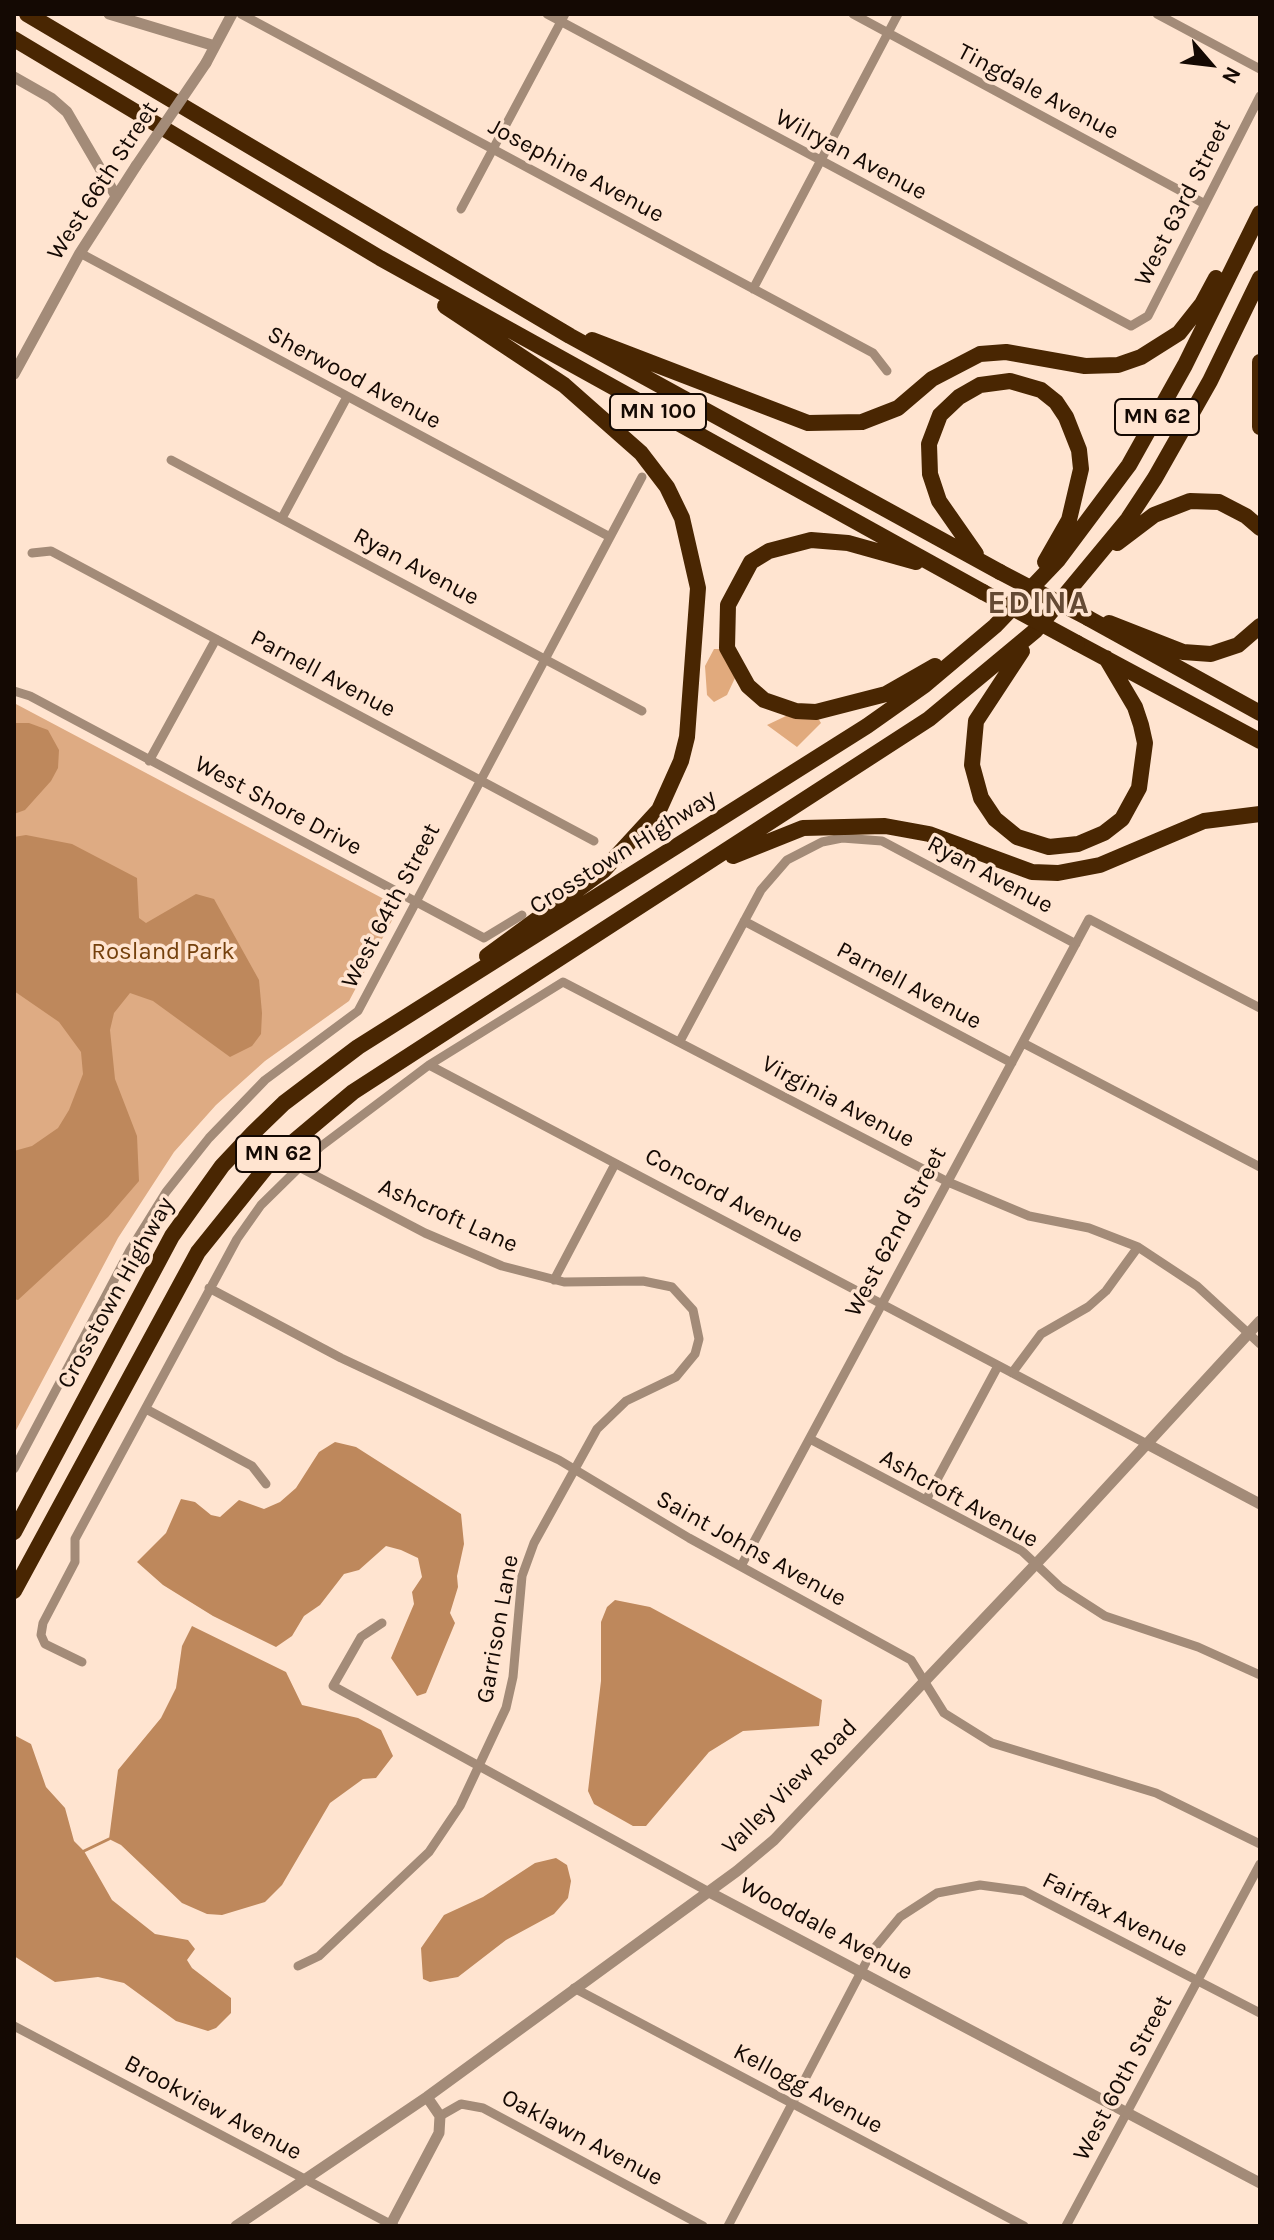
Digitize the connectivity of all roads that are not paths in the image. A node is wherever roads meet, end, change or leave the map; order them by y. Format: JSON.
{"nodes":[{"id":1,"x":27,"y":14,"type":"edge"},
{"id":2,"x":109,"y":14,"type":"edge"},
{"id":3,"x":232,"y":14,"type":"edge"},
{"id":4,"x":241,"y":14,"type":"edge"},
{"id":5,"x":547,"y":14,"type":"edge"},
{"id":6,"x":853,"y":14,"type":"edge"},
{"id":7,"x":898,"y":14,"type":"edge"},
{"id":8,"x":1157,"y":14,"type":"edge"},
{"id":9,"x":563,"y":18,"type":"edge"},
{"id":10,"x":888,"y":33,"type":"junction"},
{"id":11,"x":14,"y":39,"type":"edge"},
{"id":12,"x":215,"y":46,"type":"junction"},
{"id":13,"x":1260,"y":69,"type":"edge"},
{"id":14,"x":14,"y":77,"type":"edge"},
{"id":15,"x":1260,"y":96,"type":"edge"},
{"id":16,"x":494,"y":150,"type":"junction"},
{"id":17,"x":820,"y":161,"type":"junction"},
{"id":18,"x":116,"y":196,"type":"junction"},
{"id":19,"x":1205,"y":204,"type":"junction"},
{"id":20,"x":461,"y":209,"type":"dead end"},
{"id":21,"x":1260,"y":211,"type":"edge"},
{"id":22,"x":80,"y":253,"type":"junction"},
{"id":23,"x":380,"y":258,"type":"junction"},
{"id":24,"x":1260,"y":278,"type":"edge"},
{"id":25,"x":753,"y":289,"type":"junction"},
{"id":26,"x":1137,"y":324,"type":"joint"},
{"id":27,"x":570,"y":336,"type":"junction"},
{"id":28,"x":1260,"y":362,"type":"edge"},
{"id":29,"x":887,"y":371,"type":"dead end"},
{"id":30,"x":14,"y":374,"type":"edge"},
{"id":31,"x":347,"y":397,"type":"junction"},
{"id":32,"x":1260,"y":427,"type":"edge"},
{"id":33,"x":171,"y":460,"type":"dead end"},
{"id":34,"x":642,"y":477,"type":"dead end"},
{"id":35,"x":282,"y":518,"type":"junction"},
{"id":36,"x":1260,"y":528,"type":"edge"},
{"id":37,"x":610,"y":537,"type":"junction"},
{"id":38,"x":32,"y":553,"type":"dead end"},
{"id":39,"x":982,"y":561,"type":"junction"},
{"id":40,"x":937,"y":566,"type":"junction"},
{"id":41,"x":1082,"y":578,"type":"junction"},
{"id":42,"x":1020,"y":600,"type":"junction"},
{"id":43,"x":1088,"y":618,"type":"junction"},
{"id":44,"x":1260,"y":626,"type":"edge"},
{"id":45,"x":1036,"y":630,"type":"junction"},
{"id":46,"x":216,"y":639,"type":"junction"},
{"id":47,"x":979,"y":640,"type":"junction"},
{"id":48,"x":1106,"y":658,"type":"junction"},
{"id":49,"x":545,"y":659,"type":"junction"},
{"id":50,"x":14,"y":691,"type":"edge"},
{"id":51,"x":642,"y":711,"type":"dead end"},
{"id":52,"x":1260,"y":713,"type":"edge"},
{"id":53,"x":1260,"y":741,"type":"edge"},
{"id":54,"x":149,"y":761,"type":"junction"},
{"id":55,"x":480,"y":780,"type":"junction"},
{"id":56,"x":1260,"y":814,"type":"edge"},
{"id":57,"x":594,"y":841,"type":"dead end"},
{"id":58,"x":701,"y":867,"type":"junction"},
{"id":59,"x":417,"y":902,"type":"junction"},
{"id":60,"x":522,"y":915,"type":"dead end"},
{"id":61,"x":744,"y":921,"type":"junction"},
{"id":62,"x":1076,"y":944,"type":"junction"},
{"id":63,"x":1260,"y":1008,"type":"edge"},
{"id":64,"x":399,"y":1022,"type":"junction"},
{"id":65,"x":680,"y":1041,"type":"junction"},
{"id":66,"x":1023,"y":1043,"type":"junction"},
{"id":67,"x":1012,"y":1063,"type":"junction"},
{"id":68,"x":429,"y":1065,"type":"junction"},
{"id":69,"x":615,"y":1164,"type":"junction"},
{"id":70,"x":299,"y":1167,"type":"junction"},
{"id":71,"x":1260,"y":1167,"type":"edge"},
{"id":72,"x":948,"y":1182,"type":"junction"},
{"id":73,"x":1138,"y":1247,"type":"junction"},
{"id":74,"x":554,"y":1280,"type":"junction"},
{"id":75,"x":209,"y":1288,"type":"junction"},
{"id":76,"x":882,"y":1305,"type":"junction"},
{"id":77,"x":1260,"y":1321,"type":"edge"},
{"id":78,"x":1249,"y":1333,"type":"junction"},
{"id":79,"x":1260,"y":1344,"type":"edge"},
{"id":80,"x":998,"y":1366,"type":"junction"},
{"id":81,"x":1012,"y":1373,"type":"junction"},
{"id":82,"x":146,"y":1409,"type":"junction"},
{"id":83,"x":810,"y":1439,"type":"junction"},
{"id":84,"x":1147,"y":1444,"type":"junction"},
{"id":85,"x":14,"y":1469,"type":"edge"},
{"id":86,"x":573,"y":1469,"type":"junction"},
{"id":87,"x":266,"y":1484,"type":"dead end"},
{"id":88,"x":926,"y":1500,"type":"junction"},
{"id":89,"x":1260,"y":1504,"type":"edge"},
{"id":90,"x":14,"y":1532,"type":"edge"},
{"id":91,"x":1036,"y":1564,"type":"junction"},
{"id":92,"x":741,"y":1566,"type":"junction"},
{"id":93,"x":14,"y":1591,"type":"edge"},
{"id":94,"x":382,"y":1623,"type":"dead end"},
{"id":95,"x":82,"y":1662,"type":"dead end"},
{"id":96,"x":1260,"y":1675,"type":"edge"},
{"id":97,"x":925,"y":1682,"type":"junction"},
{"id":98,"x":480,"y":1767,"type":"junction"},
{"id":99,"x":1260,"y":1844,"type":"edge"},
{"id":100,"x":1260,"y":1864,"type":"edge"},
{"id":101,"x":709,"y":1892,"type":"junction"},
{"id":102,"x":298,"y":1966,"type":"dead end"},
{"id":103,"x":862,"y":1973,"type":"junction"},
{"id":104,"x":1198,"y":1980,"type":"junction"},
{"id":105,"x":574,"y":1988,"type":"junction"},
{"id":106,"x":1260,"y":2013,"type":"edge"},
{"id":107,"x":14,"y":2026,"type":"edge"},
{"id":108,"x":427,"y":2097,"type":"junction"},
{"id":109,"x":792,"y":2104,"type":"junction"},
{"id":110,"x":1127,"y":2113,"type":"junction"},
{"id":111,"x":440,"y":2116,"type":"junction"},
{"id":112,"x":304,"y":2179,"type":"junction"},
{"id":113,"x":1260,"y":2183,"type":"edge"},
{"id":114,"x":392,"y":2225,"type":"edge"},
{"id":115,"x":236,"y":2226,"type":"edge"},
{"id":116,"x":703,"y":2226,"type":"edge"},
{"id":117,"x":728,"y":2226,"type":"edge"},
{"id":118,"x":1024,"y":2226,"type":"edge"},
{"id":119,"x":1066,"y":2226,"type":"edge"}],
"edges":[{"from":1,"to":27,"type":"highway","number":"MN 100"},
{"from":2,"to":12,"type":"street"},
{"from":3,"to":12,"type":"street","name":"West 66th Street"},
{"from":4,"to":16,"type":"street","name":"Josephine Avenue"},
{"from":5,"to":9,"type":"street","name":"Wilryan Avenue"},
{"from":6,"to":10,"type":"street","name":"Tingdale Avenue"},
{"from":7,"to":10,"type":"street"},
{"from":8,"to":13,"type":"street"},
{"from":9,"to":16,"type":"street"},
{"from":9,"to":17,"type":"street","name":"Wilryan Avenue"},
{"from":10,"to":17,"type":"street"},
{"from":10,"to":19,"type":"street","name":"Tingdale Avenue"},
{"from":11,"to":23,"type":"highway","number":"MN 100"},
{"from":12,"to":18,"type":"street","name":"West 66th Street","bridge":true},
{"from":14,"to":18,"type":"street"},
{"from":15,"to":19,"type":"street","name":"West 63rd Street"},
{"from":16,"to":20,"type":"street"},
{"from":16,"to":25,"type":"street","name":"Josephine Avenue"},
{"from":17,"to":25,"type":"street"},
{"from":17,"to":26,"type":"street","name":"Wilryan Avenue"},
{"from":18,"to":22,"type":"street","name":"West 66th Street"},
{"from":19,"to":26,"type":"street","name":"West 63rd Street"},
{"from":21,"to":27,"type":"highway"},
{"from":21,"to":42,"type":"highway","name":"Crosstown Highway","number":"MN 62"},
{"from":22,"to":30,"type":"street","name":"West 66th Street"},
{"from":22,"to":31,"type":"street","name":"Sherwood Avenue"},
{"from":23,"to":40,"type":"highway","number":"MN 100"},
{"from":23,"to":64,"type":"highway"},
{"from":24,"to":41,"type":"highway","number":"MN 62"},
{"from":25,"to":29,"type":"street","name":"Josephine Avenue"},
{"from":27,"to":39,"type":"highway","number":"MN 100"},
{"from":28,"to":32,"type":"highway"},
{"from":31,"to":35,"type":"street"},
{"from":31,"to":37,"type":"street","name":"Sherwood Avenue"},
{"from":33,"to":35,"type":"street","name":"Ryan Avenue"},
{"from":34,"to":37,"type":"street","name":"West 64th Street"},
{"from":35,"to":49,"type":"street","name":"Ryan Avenue"},
{"from":36,"to":41,"type":"highway"},
{"from":37,"to":49,"type":"street","name":"West 64th Street"},
{"from":38,"to":46,"type":"street","name":"Parnell Avenue"},
{"from":39,"to":42,"type":"highway"},
{"from":39,"to":43,"type":"highway","number":"MN 100","bridge":true},
{"from":40,"to":47,"type":"highway"},
{"from":40,"to":48,"type":"highway","number":"MN 100","bridge":true},
{"from":41,"to":45,"type":"highway","number":"MN 62"},
{"from":42,"to":47,"type":"highway","name":"Crosstown Highway","number":"MN 62"},
{"from":43,"to":44,"type":"highway"},
{"from":43,"to":52,"type":"highway","number":"MN 100"},
{"from":45,"to":48,"type":"highway"},
{"from":45,"to":58,"type":"highway","number":"MN 62"},
{"from":46,"to":54,"type":"street"},
{"from":46,"to":55,"type":"street","name":"Parnell Avenue"},
{"from":47,"to":64,"type":"highway","name":"Crosstown Highway","number":"MN 62"},
{"from":48,"to":53,"type":"highway","number":"MN 100"},
{"from":49,"to":51,"type":"street","name":"Ryan Avenue"},
{"from":49,"to":55,"type":"street","name":"West 64th Street"},
{"from":50,"to":54,"type":"street","name":"West Shore Drive"},
{"from":54,"to":59,"type":"street","name":"West Shore Drive"},
{"from":55,"to":57,"type":"street","name":"Parnell Avenue"},
{"from":55,"to":59,"type":"street","name":"West 64th Street"},
{"from":56,"to":58,"type":"highway"},
{"from":58,"to":93,"type":"highway","number":"MN 62"},
{"from":59,"to":60,"type":"street","name":"West Shore Drive"},
{"from":59,"to":85,"type":"street","name":"West 64th Street"},
{"from":61,"to":62,"type":"street","name":"Ryan Avenue"},
{"from":61,"to":65,"type":"street"},
{"from":61,"to":67,"type":"street","name":"Parnell Avenue"},
{"from":62,"to":63,"type":"street","name":"West 62nd Street"},
{"from":62,"to":66,"type":"street","name":"West 62nd Street"},
{"from":64,"to":90,"type":"highway","name":"Crosstown Highway","number":"MN 62"},
{"from":65,"to":68,"type":"street","name":"Virginia Avenue"},
{"from":65,"to":72,"type":"street","name":"Virginia Avenue"},
{"from":66,"to":67,"type":"street","name":"West 62nd Street"},
{"from":66,"to":71,"type":"street"},
{"from":67,"to":72,"type":"street","name":"West 62nd Street"},
{"from":68,"to":69,"type":"street","name":"Concord Avenue"},
{"from":68,"to":70,"type":"street"},
{"from":69,"to":74,"type":"street"},
{"from":69,"to":76,"type":"street","name":"Concord Avenue"},
{"from":70,"to":74,"type":"street","name":"Ashcroft Lane"},
{"from":70,"to":75,"type":"street"},
{"from":72,"to":73,"type":"street","name":"Virginia Avenue"},
{"from":72,"to":76,"type":"street","name":"West 62nd Street"},
{"from":73,"to":78,"type":"street","name":"Virginia Avenue"},
{"from":73,"to":81,"type":"street"},
{"from":74,"to":86,"type":"street","name":"Ashcroft Lane"},
{"from":75,"to":82,"type":"street"},
{"from":75,"to":86,"type":"street","name":"Saint Johns Avenue"},
{"from":76,"to":80,"type":"street","name":"Concord Avenue"},
{"from":76,"to":83,"type":"street","name":"West 62nd Street"},
{"from":77,"to":78,"type":"street","name":"Valley View Road"},
{"from":78,"to":79,"type":"street","name":"Virginia Avenue"},
{"from":78,"to":84,"type":"street","name":"Valley View Road"},
{"from":80,"to":81,"type":"street","name":"Concord Avenue"},
{"from":80,"to":88,"type":"street"},
{"from":81,"to":84,"type":"street"},
{"from":82,"to":87,"type":"street"},
{"from":82,"to":95,"type":"street"},
{"from":83,"to":88,"type":"street","name":"Ashcroft Avenue"},
{"from":83,"to":92,"type":"street","name":"West 62nd Street"},
{"from":84,"to":89,"type":"street"},
{"from":84,"to":91,"type":"street","name":"Valley View Road"},
{"from":86,"to":92,"type":"street","name":"Saint Johns Avenue"},
{"from":86,"to":98,"type":"street","name":"Garrison Lane"},
{"from":88,"to":91,"type":"street","name":"Ashcroft Avenue"},
{"from":91,"to":96,"type":"street","name":"Ashcroft Avenue"},
{"from":91,"to":97,"type":"street","name":"Valley View Road"},
{"from":92,"to":97,"type":"street","name":"Saint Johns Avenue"},
{"from":94,"to":98,"type":"street","name":"Wooddale Avenue"},
{"from":97,"to":99,"type":"street","name":"Saint Johns Avenue"},
{"from":97,"to":101,"type":"street","name":"Valley View Road"},
{"from":98,"to":101,"type":"street","name":"Wooddale Avenue"},
{"from":98,"to":102,"type":"street","name":"Garrison Lane"},
{"from":100,"to":104,"type":"street","name":"West 60th Street"},
{"from":101,"to":103,"type":"street","name":"Wooddale Avenue"},
{"from":101,"to":105,"type":"street","name":"Valley View Road"},
{"from":103,"to":104,"type":"street","name":"Fairfax Avenue"},
{"from":103,"to":109,"type":"street","name":"Fairfax Avenue"},
{"from":103,"to":110,"type":"street","name":"Wooddale Avenue"},
{"from":104,"to":106,"type":"street","name":"Fairfax Avenue"},
{"from":104,"to":110,"type":"street","name":"West 60th Street"},
{"from":105,"to":108,"type":"street","name":"Valley View Road"},
{"from":105,"to":109,"type":"street","name":"Kellogg Avenue"},
{"from":107,"to":112,"type":"street","name":"Brookview Avenue"},
{"from":108,"to":111,"type":"street"},
{"from":108,"to":112,"type":"street","name":"Valley View Road"},
{"from":109,"to":117,"type":"street","name":"Fairfax Avenue"},
{"from":109,"to":118,"type":"street","name":"Kellogg Avenue"},
{"from":110,"to":113,"type":"street","name":"Wooddale Avenue"},
{"from":110,"to":119,"type":"street","name":"West 60th Street"},
{"from":111,"to":114,"type":"street"},
{"from":111,"to":116,"type":"street","name":"Oaklawn Avenue"},
{"from":112,"to":114,"type":"street","name":"Brookview Avenue"},
{"from":112,"to":115,"type":"street","name":"Valley View Road"}]}
